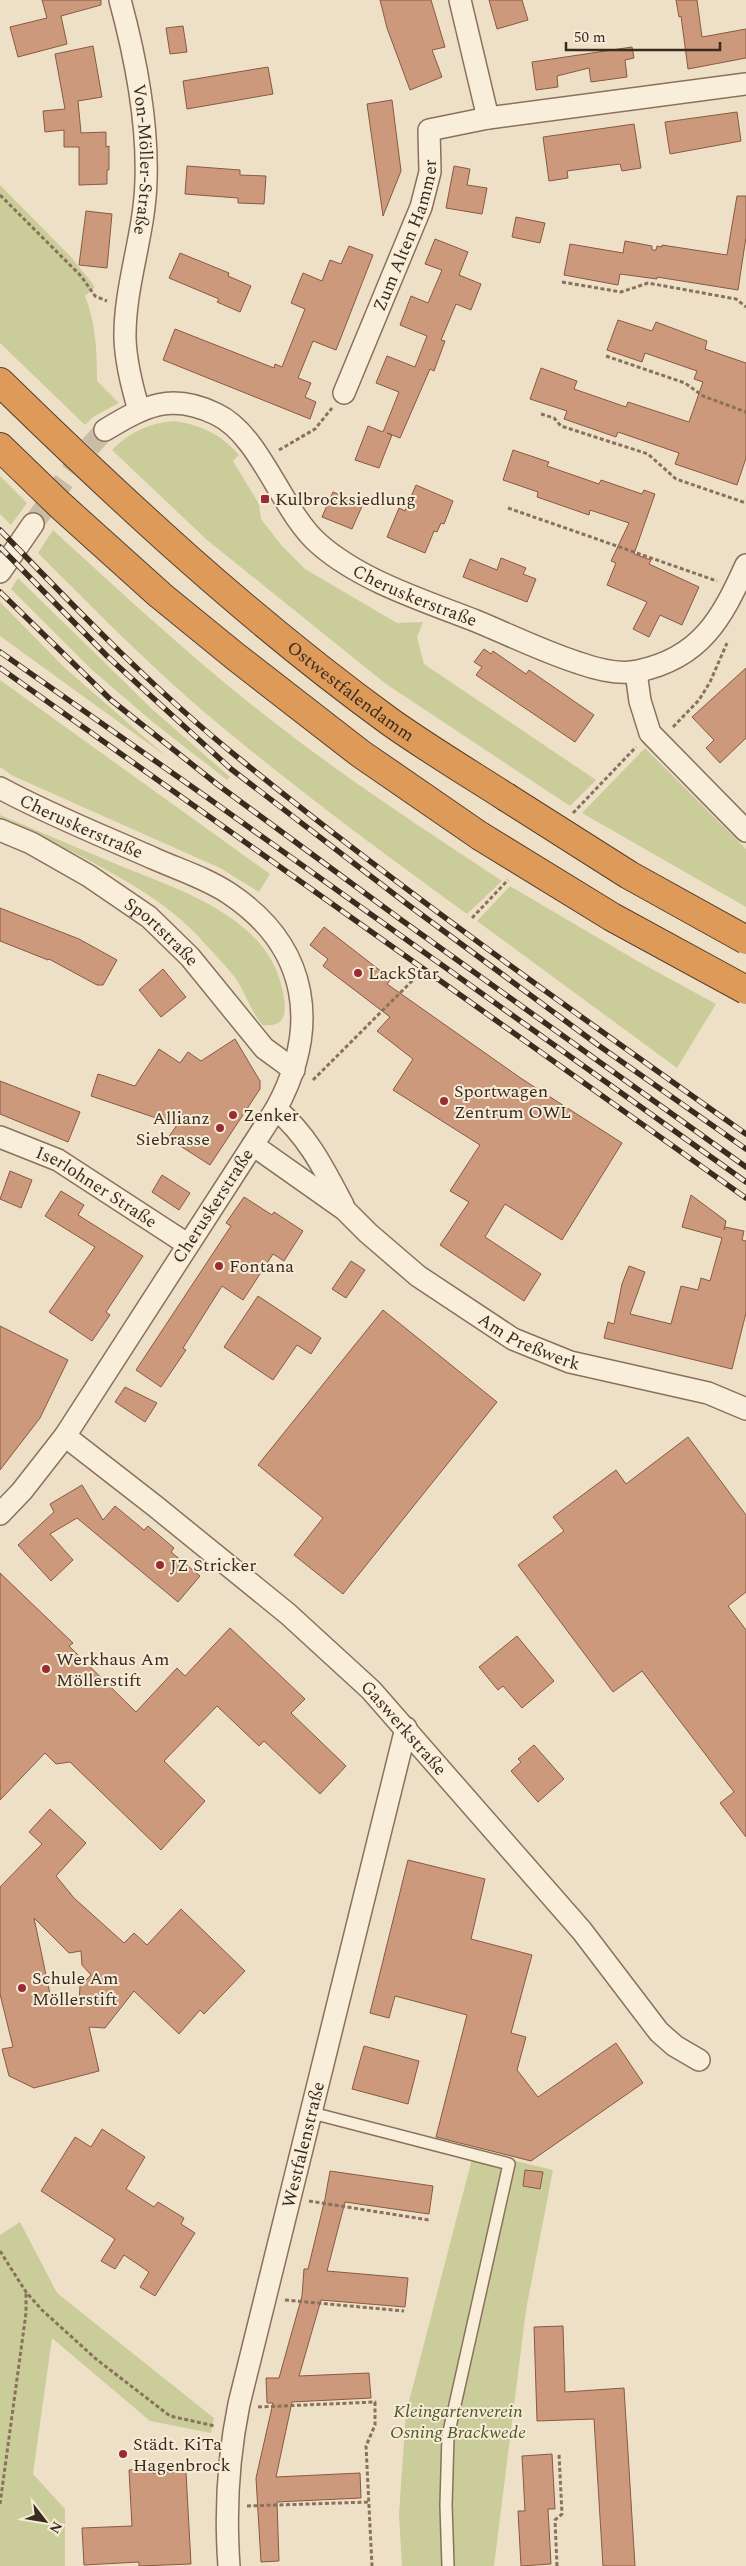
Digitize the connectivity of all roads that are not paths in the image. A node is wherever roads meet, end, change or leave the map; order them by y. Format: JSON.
{"nodes":[{"id":1,"x":120,"y":0,"type":"edge"},
{"id":2,"x":460,"y":0,"type":"edge"},
{"id":3,"x":746,"y":84,"type":"edge"},
{"id":4,"x":488,"y":118,"type":"junction"},
{"id":5,"x":0,"y":382,"type":"edge"},
{"id":6,"x":344,"y":393,"type":"road end"},
{"id":7,"x":139,"y":410,"type":"junction"},
{"id":8,"x":105,"y":430,"type":"tunnel mouth"},
{"id":9,"x":0,"y":447,"type":"edge"},
{"id":10,"x":33,"y":524,"type":"tunnel mouth"},
{"id":11,"x":746,"y":564,"type":"edge"},
{"id":12,"x":0,"y":572,"type":"edge"},
{"id":13,"x":636,"y":672,"type":"junction"},
{"id":14,"x":0,"y":788,"type":"edge"},
{"id":15,"x":0,"y":830,"type":"edge"},
{"id":16,"x":746,"y":831,"type":"edge"},
{"id":17,"x":746,"y":940,"type":"edge"},
{"id":18,"x":746,"y":990,"type":"edge"},
{"id":19,"x":294,"y":1070,"type":"junction"},
{"id":20,"x":281,"y":1100,"type":"junction"},
{"id":21,"x":0,"y":1137,"type":"edge"},
{"id":22,"x":253,"y":1145,"type":"junction"},
{"id":23,"x":345,"y":1210,"type":"junction"},
{"id":24,"x":187,"y":1244,"type":"junction"},
{"id":25,"x":746,"y":1409,"type":"edge"},
{"id":26,"x":65,"y":1436,"type":"junction"},
{"id":27,"x":0,"y":1514,"type":"edge"},
{"id":28,"x":406,"y":1728,"type":"junction"},
{"id":29,"x":699,"y":2060,"type":"dead end"},
{"id":30,"x":312,"y":2113,"type":"junction"},
{"id":31,"x":229,"y":2566,"type":"edge"},
{"id":32,"x":448,"y":2566,"type":"edge"}],
"edges":[{"from":1,"to":7,"type":"street","name":"Von-Möller-Straße"},
{"from":2,"to":4,"type":"street"},
{"from":3,"to":4,"type":"street","name":"Zum Alten Hammer"},
{"from":4,"to":6,"type":"street","name":"Zum Alten Hammer"},
{"from":5,"to":17,"type":"highway","name":"Ostwestfalendamm","bridge":true},
{"from":7,"to":8,"type":"street","name":"Cheruskerstraße"},
{"from":7,"to":13,"type":"street","name":"Cheruskerstraße"},
{"from":9,"to":18,"type":"highway","bridge":true},
{"from":10,"to":12,"type":"street"},
{"from":11,"to":13,"type":"street","name":"Cheruskerstraße"},
{"from":13,"to":16,"type":"street"},
{"from":14,"to":19,"type":"street","name":"Cheruskerstraße"},
{"from":15,"to":19,"type":"street","name":"Sportstraße"},
{"from":19,"to":20,"type":"street","name":"Cheruskerstraße"},
{"from":20,"to":22,"type":"street","name":"Cheruskerstraße"},
{"from":20,"to":23,"type":"street","name":"Am Preßwerk"},
{"from":21,"to":24,"type":"street","name":"Iserlohner Straße"},
{"from":22,"to":23,"type":"street","name":"Am Preßwerk"},
{"from":22,"to":24,"type":"street","name":"Cheruskerstraße"},
{"from":23,"to":25,"type":"street","name":"Am Preßwerk"},
{"from":24,"to":26,"type":"street","name":"Cheruskerstraße"},
{"from":26,"to":27,"type":"street","name":"Cheruskerstraße"},
{"from":26,"to":28,"type":"street","name":"Gaswerkstraße"},
{"from":28,"to":29,"type":"street","name":"Gaswerkstraße"},
{"from":28,"to":30,"type":"street","name":"Westfalenstraße"},
{"from":30,"to":31,"type":"street","name":"Westfalenstraße"},
{"from":30,"to":32,"type":"lane"}]}
